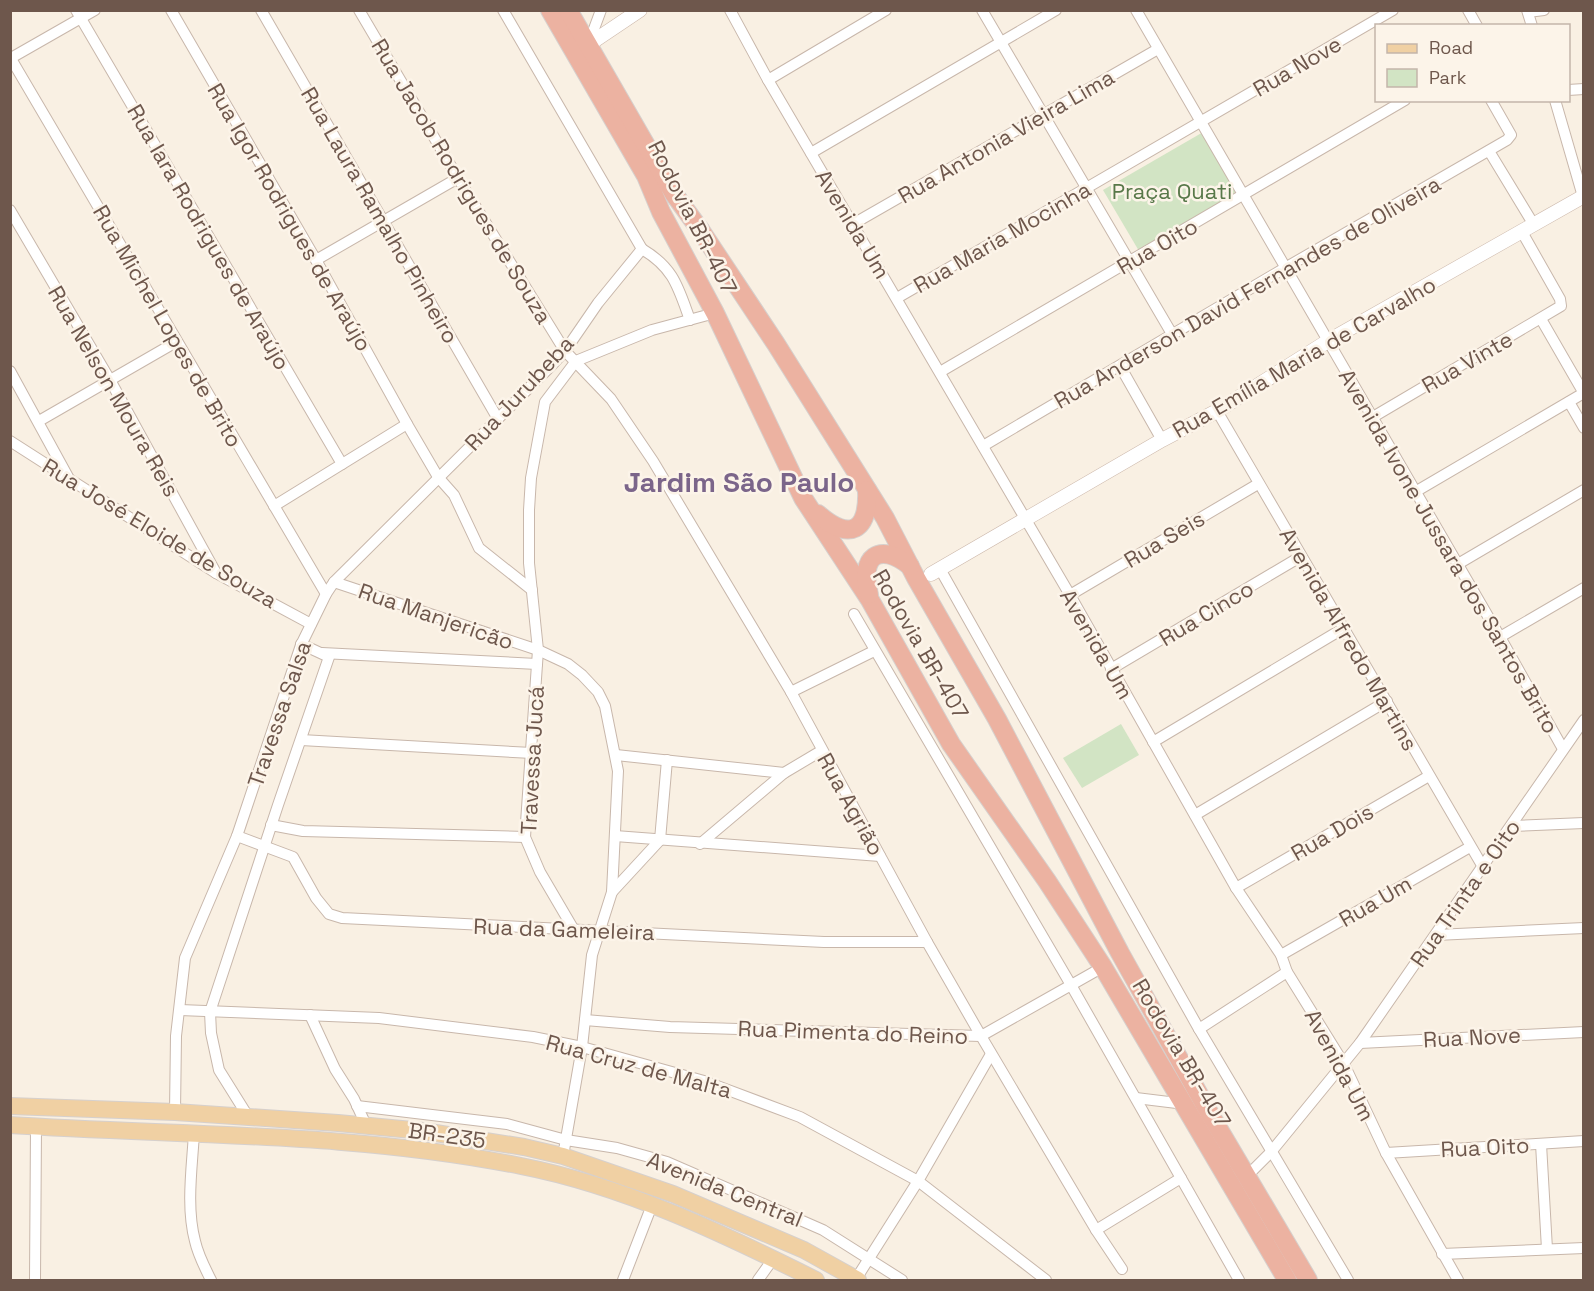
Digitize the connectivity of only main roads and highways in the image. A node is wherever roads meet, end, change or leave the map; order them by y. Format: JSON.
{"nodes":[{"id":1,"x":550,"y":10,"type":"edge"},
{"id":2,"x":567,"y":10,"type":"edge"},
{"id":3,"x":867,"y":490,"type":"junction"},
{"id":4,"x":802,"y":498,"type":"junction"},
{"id":5,"x":911,"y":567,"type":"junction"},
{"id":6,"x":870,"y":600,"type":"junction"},
{"id":7,"x":10,"y":1106,"type":"edge"},
{"id":8,"x":10,"y":1125,"type":"edge"},
{"id":9,"x":524,"y":1147,"type":"junction"},
{"id":10,"x":521,"y":1166,"type":"junction"},
{"id":11,"x":857,"y":1280,"type":"edge"},
{"id":12,"x":816,"y":1281,"type":"edge"},
{"id":13,"x":1287,"y":1281,"type":"edge"},
{"id":14,"x":1308,"y":1281,"type":"edge"}],
"edges":[{"from":1,"to":4,"type":"highway","name":"Rodovia BR-407"},
{"from":2,"to":3,"type":"highway","name":"Rodovia BR-407"},
{"from":3,"to":4,"type":"highway"},
{"from":3,"to":5,"type":"highway","name":"Rodovia BR-407"},
{"from":4,"to":6,"type":"highway","name":"Rodovia BR-407"},
{"from":5,"to":6,"type":"highway"},
{"from":5,"to":14,"type":"highway","name":"Rodovia BR-407"},
{"from":6,"to":13,"type":"highway","name":"Rodovia BR-407"},
{"from":7,"to":9,"type":"main road","name":"BR-235","number":"BR-235"},
{"from":8,"to":10,"type":"main road","name":"BR-235","number":"BR-235"},
{"from":9,"to":10,"type":"main road"},
{"from":9,"to":11,"type":"main road","name":"BR-235","number":"BR-235"},
{"from":10,"to":12,"type":"main road","name":"BR-235","number":"BR-235"}]}
